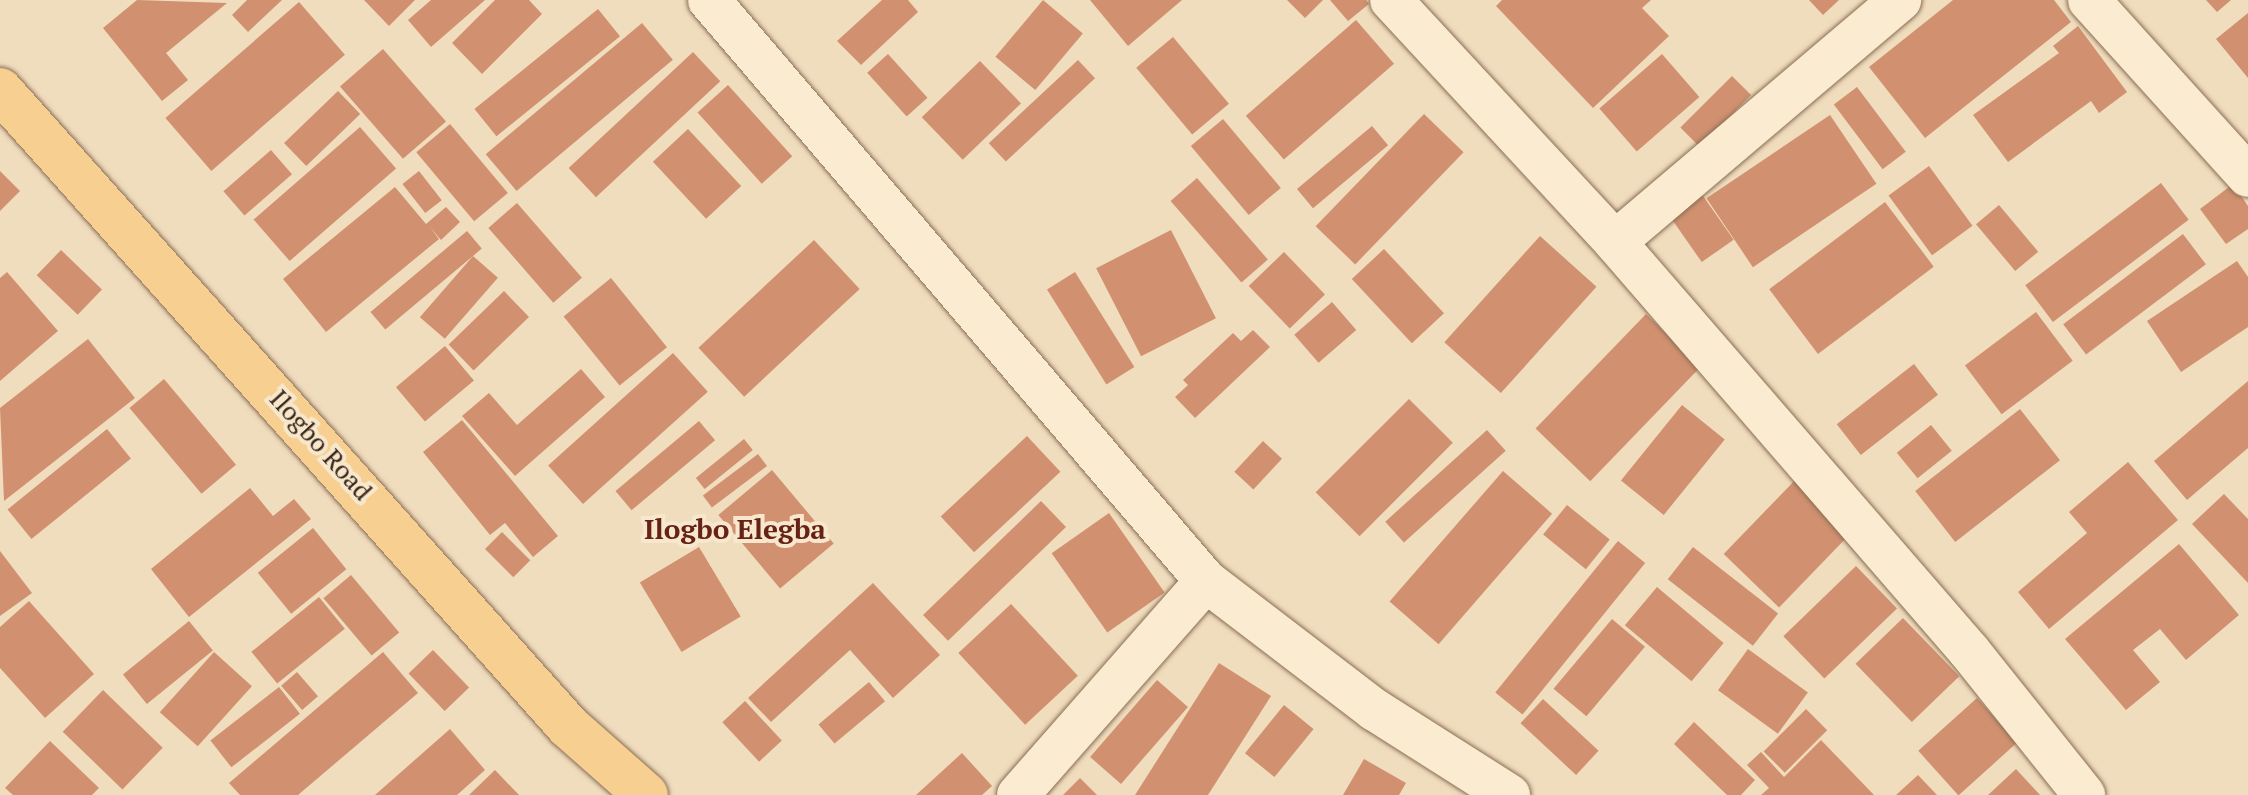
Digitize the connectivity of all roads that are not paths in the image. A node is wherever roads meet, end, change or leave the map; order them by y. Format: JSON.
{"nodes":[{"id":1,"x":709,"y":0,"type":"edge"},
{"id":2,"x":1391,"y":0,"type":"edge"},
{"id":3,"x":1900,"y":0,"type":"edge"},
{"id":4,"x":2089,"y":0,"type":"edge"},
{"id":5,"x":0,"y":90,"type":"edge"},
{"id":6,"x":2248,"y":176,"type":"edge"},
{"id":7,"x":1615,"y":242,"type":"junction"},
{"id":8,"x":1206,"y":581,"type":"junction"},
{"id":9,"x":646,"y":795,"type":"edge"},
{"id":10,"x":1018,"y":795,"type":"edge"},
{"id":11,"x":1509,"y":795,"type":"edge"},
{"id":12,"x":2084,"y":795,"type":"edge"}],
"edges":[{"from":1,"to":8,"type":"street"},
{"from":2,"to":7,"type":"street"},
{"from":3,"to":7,"type":"street"},
{"from":4,"to":6,"type":"street"},
{"from":5,"to":9,"type":"main road","name":"Ilogbo Road"},
{"from":7,"to":12,"type":"street"},
{"from":8,"to":10,"type":"street"},
{"from":8,"to":11,"type":"street"}]}
